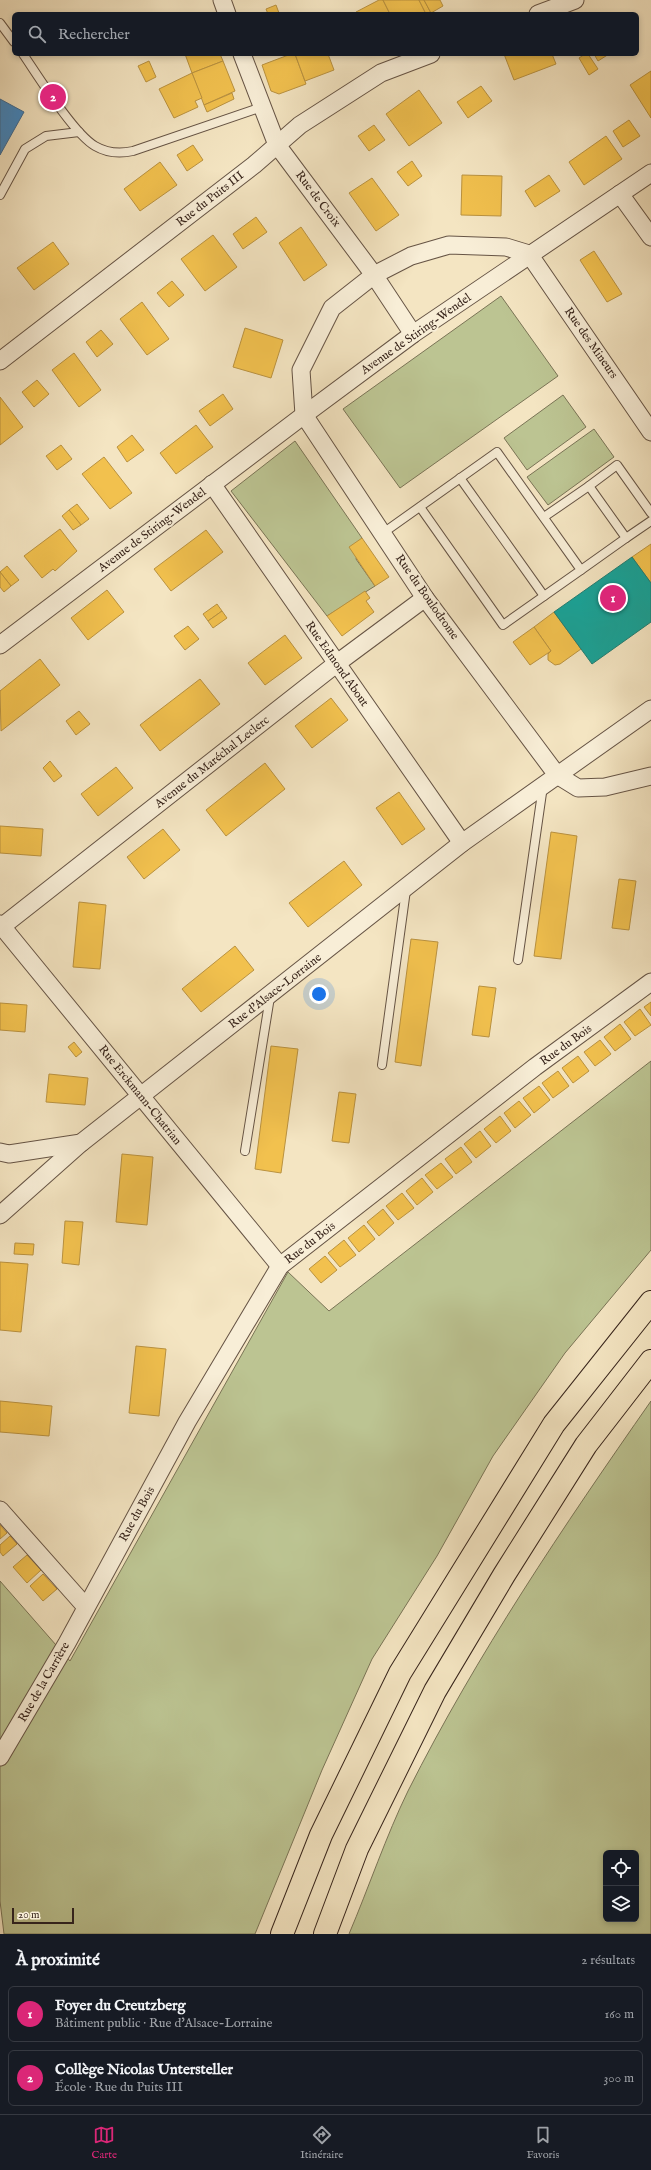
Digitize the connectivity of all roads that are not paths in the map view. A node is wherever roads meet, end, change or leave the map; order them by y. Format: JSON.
{"nodes":[{"id":1,"x":222,"y":0,"type":"edge"},
{"id":2,"x":572,"y":1,"type":"edge"},
{"id":3,"x":226,"y":12,"type":"edge"},
{"id":4,"x":543,"y":12,"type":"edge"},
{"id":5,"x":0,"y":23,"type":"edge"},
{"id":6,"x":12,"y":39,"type":"edge"},
{"id":7,"x":24,"y":56,"type":"edge"},
{"id":8,"x":243,"y":56,"type":"edge"},
{"id":9,"x":426,"y":56,"type":"edge"},
{"id":10,"x":262,"y":107,"type":"junction"},
{"id":11,"x":79,"y":132,"type":"junction"},
{"id":12,"x":277,"y":145,"type":"junction"},
{"id":13,"x":651,"y":173,"type":"edge"},
{"id":14,"x":620,"y":194,"type":"junction"},
{"id":15,"x":0,"y":195,"type":"edge"},
{"id":16,"x":651,"y":237,"type":"edge"},
{"id":17,"x":529,"y":254,"type":"junction"},
{"id":18,"x":374,"y":275,"type":"junction"},
{"id":19,"x":413,"y":334,"type":"junction"},
{"id":20,"x":0,"y":361,"type":"edge"},
{"id":21,"x":304,"y":414,"type":"junction"},
{"id":22,"x":651,"y":432,"type":"edge"},
{"id":23,"x":460,"y":478,"type":"junction"},
{"id":24,"x":212,"y":484,"type":"junction"},
{"id":25,"x":589,"y":486,"type":"junction"},
{"id":26,"x":420,"y":507,"type":"junction"},
{"id":27,"x":651,"y":513,"type":"edge"},
{"id":28,"x":544,"y":517,"type":"junction"},
{"id":29,"x":651,"y":521,"type":"edge"},
{"id":30,"x":383,"y":533,"type":"junction"},
{"id":31,"x":626,"y":538,"type":"junction"},
{"id":32,"x":581,"y":570,"type":"junction"},
{"id":33,"x":544,"y":596,"type":"junction"},
{"id":34,"x":425,"y":598,"type":"junction"},
{"id":35,"x":0,"y":645,"type":"edge"},
{"id":36,"x":336,"y":664,"type":"junction"},
{"id":37,"x":651,"y":709,"type":"edge"},
{"id":38,"x":557,"y":775,"type":"junction"},
{"id":39,"x":651,"y":776,"type":"edge"},
{"id":40,"x":543,"y":785,"type":"junction"},
{"id":41,"x":462,"y":843,"type":"junction"},
{"id":42,"x":406,"y":887,"type":"junction"},
{"id":43,"x":1,"y":926,"type":"edge"},
{"id":44,"x":518,"y":960,"type":"dead end"},
{"id":45,"x":651,"y":982,"type":"edge"},
{"id":46,"x":271,"y":994,"type":"junction"},
{"id":47,"x":382,"y":1065,"type":"dead end"},
{"id":48,"x":141,"y":1096,"type":"junction"},
{"id":49,"x":81,"y":1143,"type":"junction"},
{"id":50,"x":245,"y":1151,"type":"dead end"},
{"id":51,"x":0,"y":1152,"type":"edge"},
{"id":52,"x":0,"y":1215,"type":"edge"},
{"id":53,"x":280,"y":1266,"type":"junction"},
{"id":54,"x":651,"y":1302,"type":"edge"},
{"id":55,"x":651,"y":1361,"type":"edge"},
{"id":56,"x":0,"y":1510,"type":"edge"},
{"id":57,"x":86,"y":1607,"type":"junction"},
{"id":58,"x":0,"y":1757,"type":"edge"},
{"id":59,"x":282,"y":1934,"type":"edge"},
{"id":60,"x":325,"y":1934,"type":"edge"}],
"edges":[{"from":1,"to":3,"type":"street"},
{"from":2,"to":4,"type":"street"},
{"from":5,"to":6,"type":"lane"},
{"from":7,"to":11,"type":"lane"},
{"from":8,"to":10,"type":"street","name":"Rue de Croix"},
{"from":9,"to":12,"type":"street","name":"Rue du Puits III"},
{"from":10,"to":11,"type":"lane"},
{"from":10,"to":12,"type":"street","name":"Rue de Croix"},
{"from":11,"to":15,"type":"lane"},
{"from":12,"to":18,"type":"street","name":"Rue de Croix"},
{"from":12,"to":20,"type":"street","name":"Rue du Puits III"},
{"from":13,"to":14,"type":"street","name":"Avenue de Stiring-Wendel"},
{"from":14,"to":16,"type":"street"},
{"from":14,"to":17,"type":"street","name":"Avenue de Stiring-Wendel"},
{"from":17,"to":18,"type":"street"},
{"from":17,"to":19,"type":"street","name":"Avenue de Stiring-Wendel"},
{"from":17,"to":22,"type":"street","name":"Rue des Mineurs"},
{"from":18,"to":19,"type":"street","name":"Rue de Croix"},
{"from":18,"to":21,"type":"street"},
{"from":19,"to":21,"type":"street","name":"Avenue de Stiring-Wendel"},
{"from":21,"to":24,"type":"street","name":"Avenue de Stiring-Wendel"},
{"from":21,"to":30,"type":"street","name":"Rue du Boulodrome"},
{"from":23,"to":26,"type":"lane"},
{"from":23,"to":28,"type":"lane"},
{"from":23,"to":33,"type":"lane"},
{"from":24,"to":35,"type":"street","name":"Avenue de Stiring-Wendel"},
{"from":24,"to":36,"type":"street","name":"Rue Edmond About"},
{"from":25,"to":27,"type":"lane"},
{"from":25,"to":28,"type":"lane"},
{"from":25,"to":31,"type":"lane"},
{"from":26,"to":30,"type":"lane"},
{"from":26,"to":33,"type":"lane"},
{"from":28,"to":32,"type":"lane"},
{"from":29,"to":31,"type":"lane"},
{"from":30,"to":34,"type":"street","name":"Rue du Boulodrome"},
{"from":31,"to":32,"type":"lane"},
{"from":32,"to":33,"type":"lane"},
{"from":34,"to":36,"type":"street","name":"Avenue du Maréchal Leclerc"},
{"from":34,"to":38,"type":"street","name":"Rue du Boulodrome"},
{"from":36,"to":41,"type":"street","name":"Rue Edmond About"},
{"from":36,"to":43,"type":"street","name":"Avenue du Maréchal Leclerc"},
{"from":37,"to":38,"type":"street","name":"Rue d'Alsace-Lorraine"},
{"from":38,"to":39,"type":"street"},
{"from":38,"to":40,"type":"street","name":"Rue d'Alsace-Lorraine"},
{"from":40,"to":41,"type":"street","name":"Rue d'Alsace-Lorraine"},
{"from":40,"to":44,"type":"lane"},
{"from":41,"to":42,"type":"street","name":"Rue d'Alsace-Lorraine"},
{"from":42,"to":46,"type":"street","name":"Rue d'Alsace-Lorraine"},
{"from":42,"to":47,"type":"lane"},
{"from":43,"to":48,"type":"street","name":"Rue Erckmann-Chatrian"},
{"from":45,"to":53,"type":"street","name":"Rue du Bois"},
{"from":46,"to":48,"type":"street","name":"Rue d'Alsace-Lorraine"},
{"from":46,"to":50,"type":"lane"},
{"from":48,"to":49,"type":"street","name":"Rue d'Alsace-Lorraine"},
{"from":48,"to":53,"type":"street","name":"Rue Erckmann-Chatrian"},
{"from":49,"to":51,"type":"street"},
{"from":49,"to":52,"type":"street","name":"Rue d'Alsace-Lorraine"},
{"from":53,"to":57,"type":"street","name":"Rue du Bois"},
{"from":54,"to":59,"type":"highway"},
{"from":55,"to":60,"type":"highway"},
{"from":56,"to":57,"type":"street"},
{"from":57,"to":58,"type":"street","name":"Rue de la Carrière"}]}
